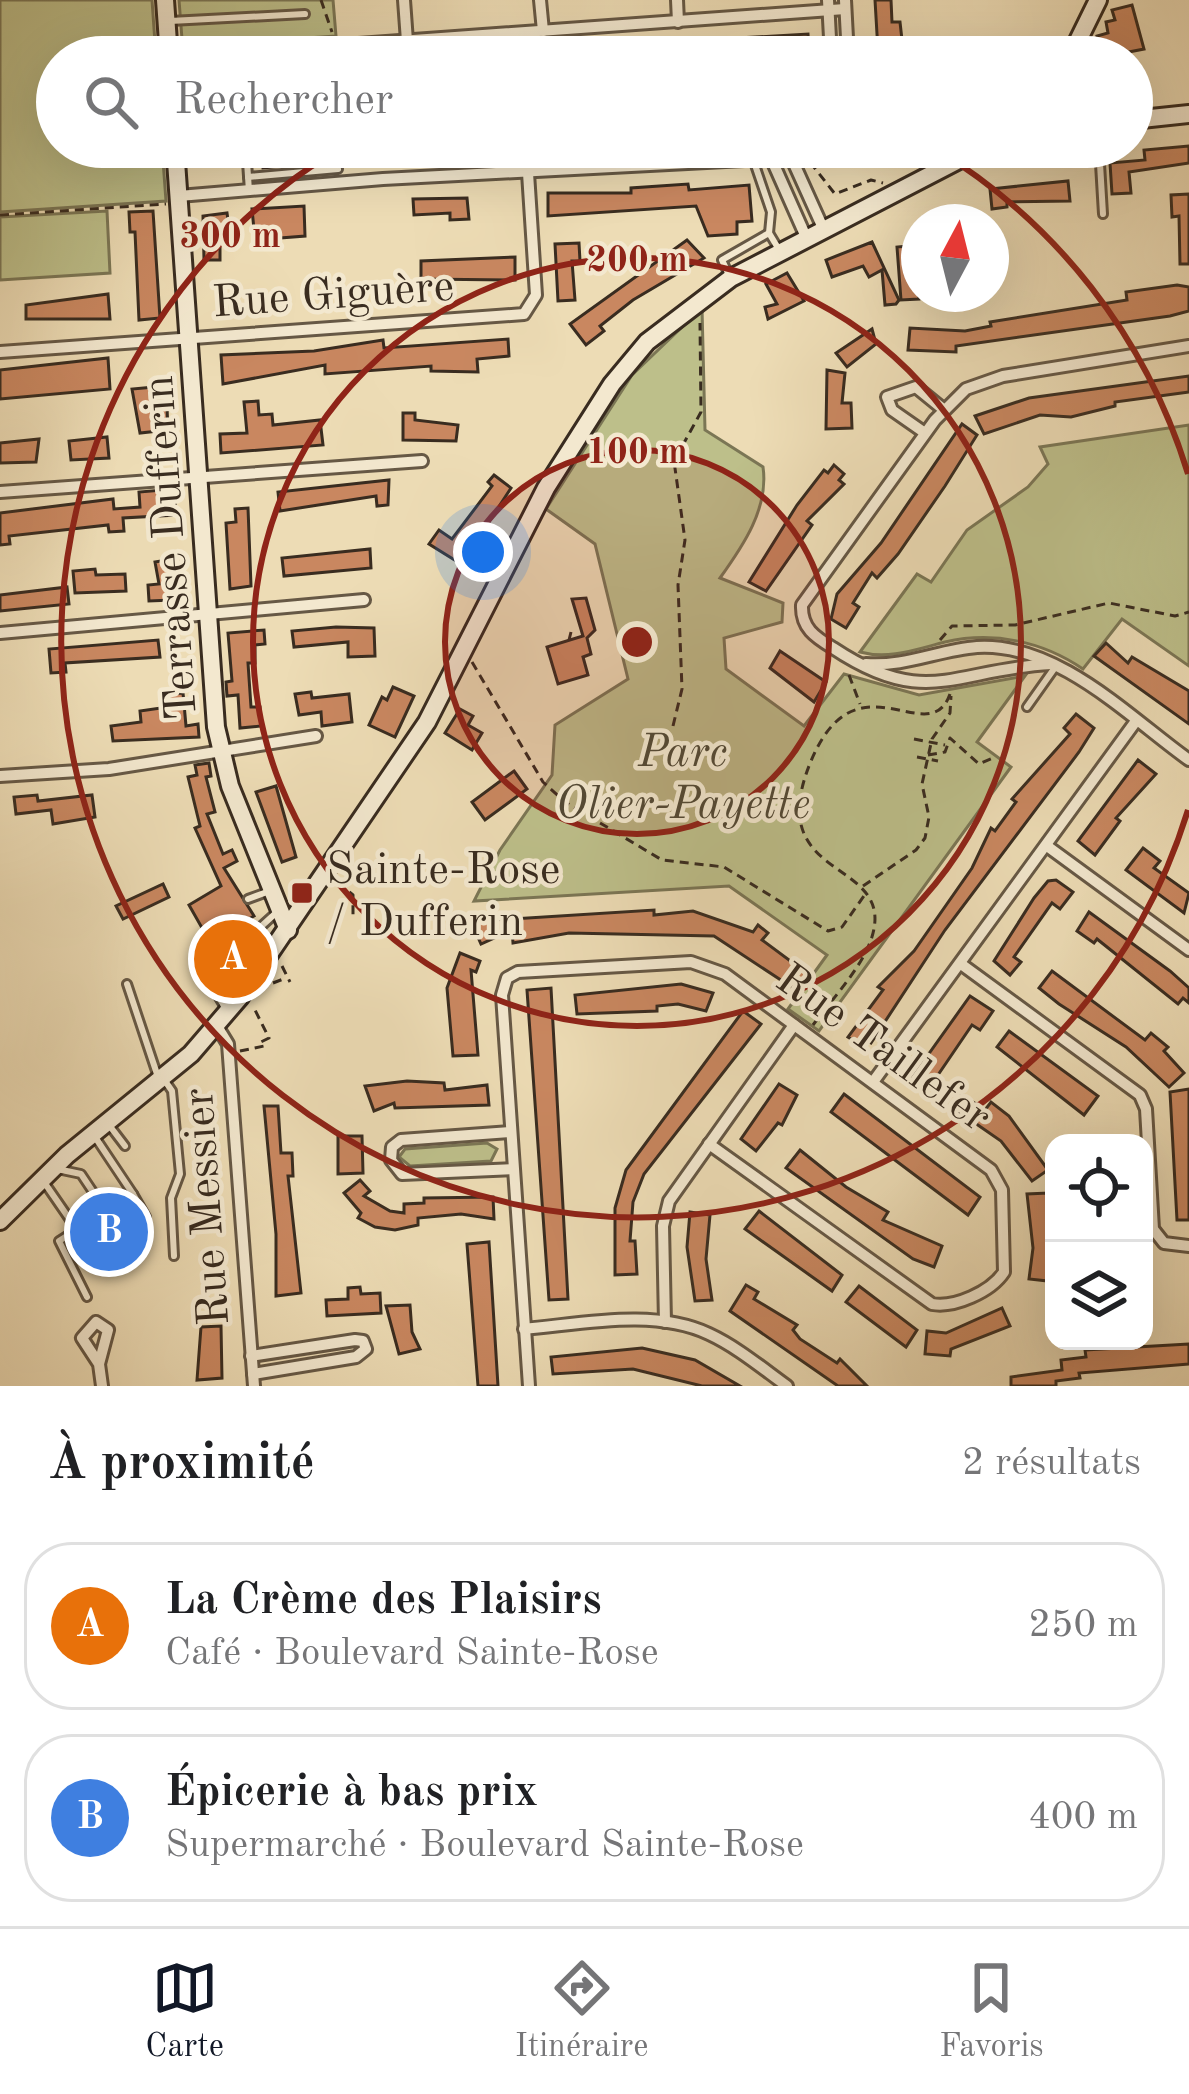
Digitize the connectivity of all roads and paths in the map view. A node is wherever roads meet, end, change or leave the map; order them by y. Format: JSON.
{"nodes":[{"id":1,"x":165,"y":0,"type":"edge"},
{"id":2,"x":321,"y":0,"type":"edge"},
{"id":3,"x":404,"y":0,"type":"edge"},
{"id":4,"x":540,"y":0,"type":"edge"},
{"id":5,"x":676,"y":0,"type":"edge"},
{"id":6,"x":1098,"y":0,"type":"edge"},
{"id":7,"x":828,"y":5,"type":"edge"},
{"id":8,"x":845,"y":5,"type":"edge"},
{"id":9,"x":305,"y":14,"type":"dead end"},
{"id":10,"x":167,"y":21,"type":"junction"},
{"id":11,"x":678,"y":22,"type":"junction"},
{"id":12,"x":543,"y":31,"type":"junction"},
{"id":13,"x":170,"y":36,"type":"edge"},
{"id":14,"x":333,"y":36,"type":"edge"},
{"id":15,"x":407,"y":36,"type":"edge"},
{"id":16,"x":475,"y":36,"type":"edge"},
{"id":17,"x":830,"y":36,"type":"edge"},
{"id":18,"x":847,"y":36,"type":"edge"},
{"id":19,"x":1080,"y":36,"type":"edge"},
{"id":20,"x":1189,"y":114,"type":"edge"},
{"id":21,"x":1153,"y":118,"type":"edge"},
{"id":22,"x":174,"y":168,"type":"edge"},
{"id":23,"x":247,"y":168,"type":"edge"},
{"id":24,"x":597,"y":168,"type":"edge"},
{"id":25,"x":756,"y":168,"type":"edge"},
{"id":26,"x":775,"y":168,"type":"edge"},
{"id":27,"x":796,"y":168,"type":"edge"},
{"id":28,"x":813,"y":168,"type":"edge"},
{"id":29,"x":943,"y":168,"type":"edge"},
{"id":30,"x":1100,"y":168,"type":"edge"},
{"id":31,"x":338,"y":169,"type":"dead end"},
{"id":32,"x":285,"y":170,"type":"junction"},
{"id":33,"x":528,"y":172,"type":"junction"},
{"id":34,"x":248,"y":177,"type":"junction"},
{"id":35,"x":878,"y":181,"type":"dead end"},
{"id":36,"x":287,"y":188,"type":"junction"},
{"id":37,"x":249,"y":192,"type":"junction"},
{"id":38,"x":173,"y":200,"type":"junction"},
{"id":39,"x":1103,"y":214,"type":"dead end"},
{"id":40,"x":0,"y":215,"type":"edge"},
{"id":41,"x":824,"y":228,"type":"junction"},
{"id":42,"x":769,"y":233,"type":"junction"},
{"id":43,"x":806,"y":237,"type":"junction"},
{"id":44,"x":779,"y":251,"type":"junction"},
{"id":45,"x":731,"y":278,"type":"junction"},
{"id":46,"x":697,"y":310,"type":"dead end"},
{"id":47,"x":188,"y":339,"type":"junction"},
{"id":48,"x":1189,"y":346,"type":"edge"},
{"id":49,"x":0,"y":352,"type":"edge"},
{"id":50,"x":943,"y":409,"type":"junction"},
{"id":51,"x":925,"y":434,"type":"junction"},
{"id":52,"x":422,"y":460,"type":"dead end"},
{"id":53,"x":198,"y":479,"type":"junction"},
{"id":54,"x":0,"y":492,"type":"edge"},
{"id":55,"x":364,"y":600,"type":"dead end"},
{"id":56,"x":1189,"y":612,"type":"edge"},
{"id":57,"x":208,"y":616,"type":"junction"},
{"id":58,"x":571,"y":632,"type":"dead end"},
{"id":59,"x":0,"y":633,"type":"edge"},
{"id":60,"x":569,"y":640,"type":"dead end"},
{"id":61,"x":940,"y":645,"type":"dead end"},
{"id":62,"x":851,"y":660,"type":"junction"},
{"id":63,"x":471,"y":661,"type":"dead end"},
{"id":64,"x":1053,"y":665,"type":"junction"},
{"id":65,"x":849,"y":675,"type":"dead end"},
{"id":66,"x":945,"y":704,"type":"junction"},
{"id":67,"x":860,"y":706,"type":"junction"},
{"id":68,"x":1028,"y":707,"type":"dead end"},
{"id":69,"x":951,"y":711,"type":"junction"},
{"id":70,"x":925,"y":713,"type":"junction"},
{"id":71,"x":1136,"y":722,"type":"junction"},
{"id":72,"x":673,"y":726,"type":"dead end"},
{"id":73,"x":938,"y":727,"type":"junction"},
{"id":74,"x":316,"y":736,"type":"dead end"},
{"id":75,"x":914,"y":739,"type":"dead end"},
{"id":76,"x":931,"y":742,"type":"junction"},
{"id":77,"x":947,"y":746,"type":"junction"},
{"id":78,"x":220,"y":752,"type":"junction"},
{"id":79,"x":917,"y":757,"type":"dead end"},
{"id":80,"x":928,"y":757,"type":"junction"},
{"id":81,"x":995,"y":757,"type":"dead end"},
{"id":82,"x":1189,"y":760,"type":"edge"},
{"id":83,"x":938,"y":761,"type":"dead end"},
{"id":84,"x":0,"y":776,"type":"edge"},
{"id":85,"x":1046,"y":845,"type":"junction"},
{"id":86,"x":333,"y":880,"type":"dead end"},
{"id":87,"x":875,"y":889,"type":"dead end"},
{"id":88,"x":864,"y":890,"type":"junction"},
{"id":89,"x":269,"y":891,"type":"junction"},
{"id":90,"x":248,"y":899,"type":"dead end"},
{"id":91,"x":278,"y":912,"type":"junction"},
{"id":92,"x":353,"y":920,"type":"dead end"},
{"id":93,"x":288,"y":930,"type":"junction"},
{"id":94,"x":1189,"y":950,"type":"edge"},
{"id":95,"x":212,"y":958,"type":"dead end"},
{"id":96,"x":271,"y":962,"type":"junction"},
{"id":97,"x":961,"y":964,"type":"junction"},
{"id":98,"x":273,"y":983,"type":"dead end"},
{"id":99,"x":128,"y":984,"type":"dead end"},
{"id":100,"x":250,"y":999,"type":"dead end"},
{"id":101,"x":223,"y":1019,"type":"junction"},
{"id":102,"x":794,"y":1025,"type":"junction"},
{"id":103,"x":812,"y":1026,"type":"dead end"},
{"id":104,"x":240,"y":1051,"type":"dead end"},
{"id":105,"x":161,"y":1079,"type":"junction"},
{"id":106,"x":873,"y":1082,"type":"junction"},
{"id":107,"x":100,"y":1128,"type":"junction"},
{"id":108,"x":511,"y":1132,"type":"junction"},
{"id":109,"x":709,"y":1144,"type":"junction"},
{"id":110,"x":125,"y":1146,"type":"dead end"},
{"id":111,"x":513,"y":1168,"type":"junction"},
{"id":112,"x":48,"y":1173,"type":"junction"},
{"id":113,"x":133,"y":1194,"type":"junction"},
{"id":114,"x":105,"y":1210,"type":"junction"},
{"id":115,"x":146,"y":1217,"type":"dead end"},
{"id":116,"x":0,"y":1221,"type":"edge"},
{"id":117,"x":74,"y":1227,"type":"junction"},
{"id":118,"x":1189,"y":1246,"type":"edge"},
{"id":119,"x":175,"y":1256,"type":"dead end"},
{"id":120,"x":86,"y":1298,"type":"dead end"},
{"id":121,"x":665,"y":1322,"type":"junction"},
{"id":122,"x":524,"y":1329,"type":"junction"},
{"id":123,"x":251,"y":1356,"type":"junction"},
{"id":124,"x":99,"y":1364,"type":"dead end"},
{"id":125,"x":253,"y":1380,"type":"edge"},
{"id":126,"x":102,"y":1386,"type":"edge"},
{"id":127,"x":529,"y":1386,"type":"edge"},
{"id":128,"x":787,"y":1386,"type":"edge"}],
"edges":[{"from":1,"to":10,"type":"street"},
{"from":2,"to":14,"type":"path"},
{"from":3,"to":15,"type":"street"},
{"from":4,"to":12,"type":"street"},
{"from":5,"to":11,"type":"street"},
{"from":6,"to":19,"type":"street"},
{"from":7,"to":8,"type":"street"},
{"from":7,"to":11,"type":"street"},
{"from":7,"to":17,"type":"street"},
{"from":8,"to":18,"type":"street"},
{"from":9,"to":10,"type":"lane"},
{"from":10,"to":13,"type":"street"},
{"from":11,"to":12,"type":"street"},
{"from":12,"to":16,"type":"street"},
{"from":20,"to":21,"type":"street"},
{"from":22,"to":38,"type":"street","name":"Terrasse Dufferin"},
{"from":23,"to":34,"type":"lane"},
{"from":24,"to":33,"type":"street"},
{"from":25,"to":42,"type":"lane"},
{"from":26,"to":43,"type":"street"},
{"from":27,"to":41,"type":"street"},
{"from":28,"to":35,"type":"path"},
{"from":29,"to":41,"type":"street"},
{"from":30,"to":39,"type":"lane"},
{"from":31,"to":32,"type":"lane"},
{"from":32,"to":34,"type":"lane"},
{"from":32,"to":36,"type":"lane"},
{"from":33,"to":36,"type":"street"},
{"from":33,"to":47,"type":"street","name":"Rue Giguère"},
{"from":34,"to":37,"type":"lane"},
{"from":36,"to":37,"type":"street"},
{"from":37,"to":38,"type":"street"},
{"from":38,"to":40,"type":"path"},
{"from":38,"to":47,"type":"street","name":"Terrasse Dufferin"},
{"from":41,"to":43,"type":"street"},
{"from":42,"to":44,"type":"lane"},
{"from":42,"to":45,"type":"lane"},
{"from":43,"to":44,"type":"street"},
{"from":44,"to":45,"type":"street"},
{"from":45,"to":93,"type":"street"},
{"from":46,"to":72,"type":"path"},
{"from":47,"to":49,"type":"street","name":"Rue Giguère"},
{"from":47,"to":53,"type":"street","name":"Terrasse Dufferin"},
{"from":48,"to":50,"type":"street"},
{"from":50,"to":51,"type":"street"},
{"from":50,"to":51,"type":"street"},
{"from":51,"to":62,"type":"street"},
{"from":52,"to":53,"type":"street"},
{"from":53,"to":54,"type":"street"},
{"from":53,"to":57,"type":"street","name":"Terrasse Dufferin"},
{"from":55,"to":57,"type":"street"},
{"from":56,"to":61,"type":"path"},
{"from":57,"to":59,"type":"street"},
{"from":57,"to":78,"type":"street","name":"Terrasse Dufferin"},
{"from":58,"to":60,"type":"path"},
{"from":62,"to":64,"type":"street"},
{"from":62,"to":64,"type":"street"},
{"from":63,"to":88,"type":"path"},
{"from":64,"to":68,"type":"lane"},
{"from":64,"to":71,"type":"street"},
{"from":65,"to":67,"type":"path"},
{"from":66,"to":69,"type":"path"},
{"from":66,"to":69,"type":"path"},
{"from":66,"to":70,"type":"path"},
{"from":67,"to":70,"type":"path"},
{"from":67,"to":88,"type":"path"},
{"from":69,"to":73,"type":"path"},
{"from":70,"to":73,"type":"path"},
{"from":71,"to":82,"type":"street"},
{"from":71,"to":85,"type":"street"},
{"from":73,"to":76,"type":"path"},
{"from":74,"to":78,"type":"street"},
{"from":75,"to":76,"type":"path"},
{"from":76,"to":77,"type":"path"},
{"from":76,"to":80,"type":"path"},
{"from":77,"to":80,"type":"path"},
{"from":77,"to":81,"type":"path"},
{"from":78,"to":84,"type":"street"},
{"from":78,"to":89,"type":"street","name":"Terrasse Dufferin"},
{"from":79,"to":80,"type":"path"},
{"from":80,"to":83,"type":"path"},
{"from":80,"to":88,"type":"path"},
{"from":85,"to":94,"type":"street"},
{"from":85,"to":97,"type":"street"},
{"from":86,"to":92,"type":"path"},
{"from":87,"to":88,"type":"path"},
{"from":88,"to":103,"type":"path"},
{"from":89,"to":90,"type":"lane"},
{"from":89,"to":91,"type":"street","name":"Terrasse Dufferin"},
{"from":91,"to":93,"type":"street","name":"Terrasse Dufferin"},
{"from":91,"to":96,"type":"lane"},
{"from":93,"to":96,"type":"street"},
{"from":95,"to":101,"type":"lane"},
{"from":96,"to":98,"type":"path"},
{"from":96,"to":101,"type":"street"},
{"from":97,"to":106,"type":"street"},
{"from":97,"to":118,"type":"street"},
{"from":99,"to":105,"type":"lane"},
{"from":100,"to":104,"type":"path"},
{"from":101,"to":105,"type":"street"},
{"from":101,"to":123,"type":"street","name":"Rue Messier"},
{"from":102,"to":106,"type":"street","name":"Rue Taillefer"},
{"from":102,"to":108,"type":"street","name":"Rue Taillefer"},
{"from":102,"to":109,"type":"street"},
{"from":105,"to":107,"type":"street"},
{"from":105,"to":119,"type":"lane"},
{"from":106,"to":109,"type":"street","name":"Rue Taillefer"},
{"from":107,"to":110,"type":"lane"},
{"from":107,"to":112,"type":"street"},
{"from":107,"to":113,"type":"lane"},
{"from":108,"to":111,"type":"street","name":"Rue Taillefer"},
{"from":108,"to":111,"type":"street"},
{"from":109,"to":121,"type":"street"},
{"from":111,"to":122,"type":"street","name":"Rue Taillefer"},
{"from":112,"to":114,"type":"lane"},
{"from":112,"to":116,"type":"street"},
{"from":112,"to":117,"type":"lane"},
{"from":113,"to":114,"type":"lane"},
{"from":113,"to":115,"type":"lane"},
{"from":114,"to":117,"type":"lane"},
{"from":117,"to":120,"type":"lane"},
{"from":121,"to":122,"type":"street"},
{"from":121,"to":128,"type":"street"},
{"from":122,"to":127,"type":"street","name":"Rue Taillefer"},
{"from":123,"to":125,"type":"street","name":"Rue Messier"},
{"from":123,"to":125,"type":"street"},
{"from":124,"to":126,"type":"street"}]}
